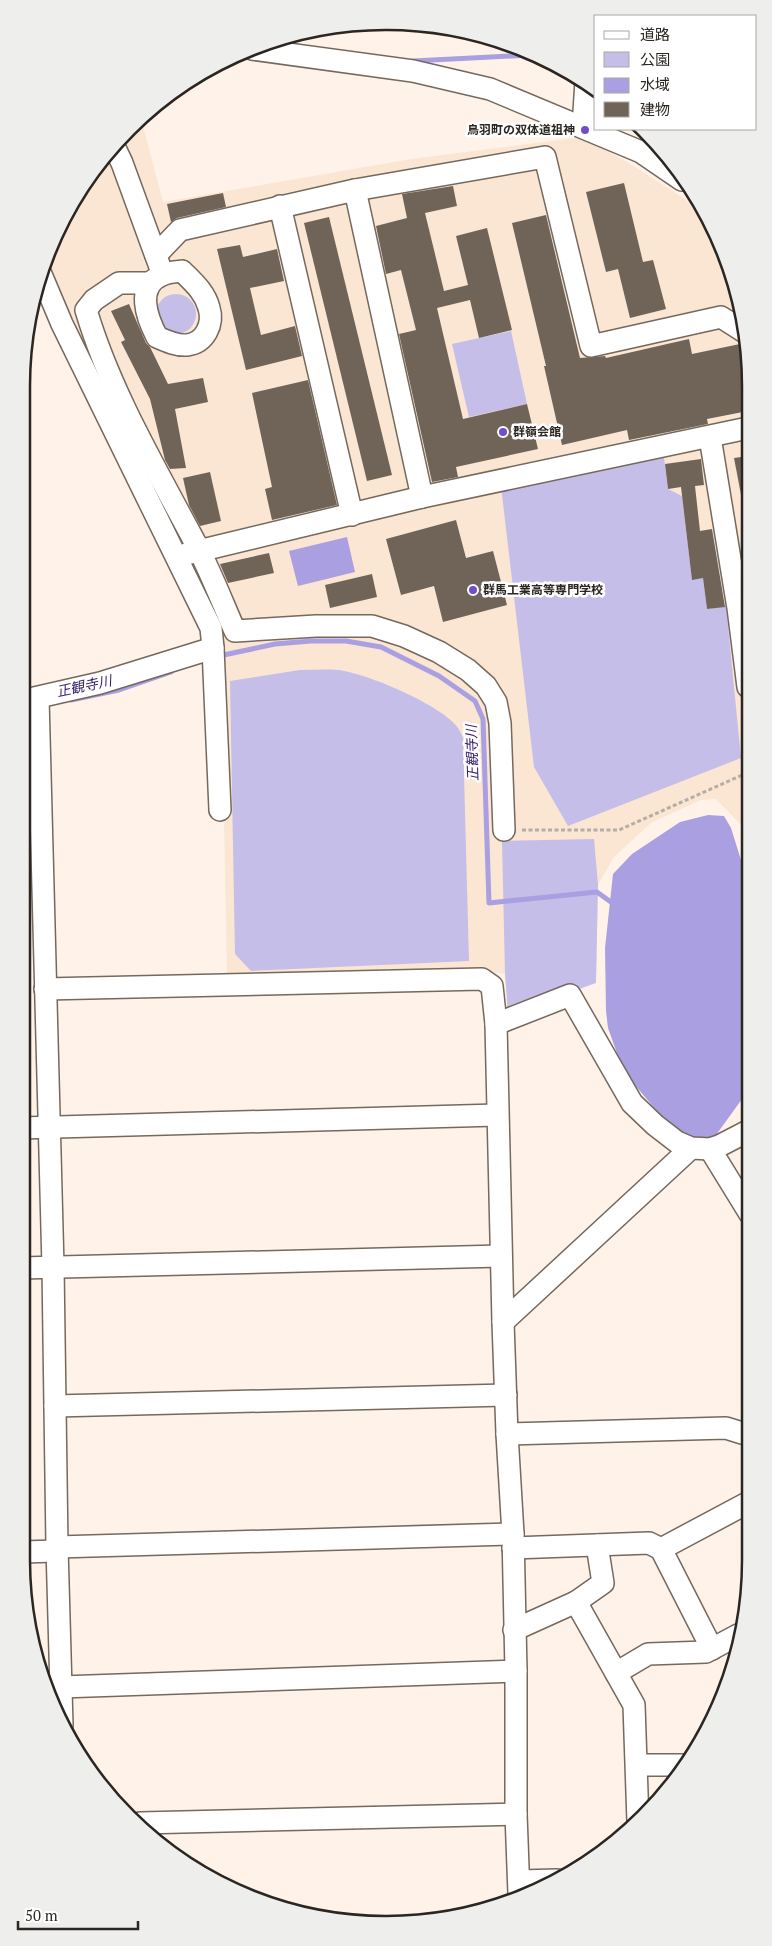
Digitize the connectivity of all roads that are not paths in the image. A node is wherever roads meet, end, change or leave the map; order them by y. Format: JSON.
{"nodes":[{"id":1,"x":267,"y":51,"type":"edge"},
{"id":2,"x":585,"y":91,"type":"edge"},
{"id":3,"x":583,"y":127,"type":"junction"},
{"id":4,"x":117,"y":152,"type":"edge"},
{"id":5,"x":670,"y":172,"type":"edge"},
{"id":6,"x":355,"y":190,"type":"junction"},
{"id":7,"x":280,"y":206,"type":"junction"},
{"id":8,"x":156,"y":271,"type":"junction"},
{"id":9,"x":45,"y":284,"type":"edge"},
{"id":10,"x":737,"y":327,"type":"edge"},
{"id":11,"x":742,"y":429,"type":"edge"},
{"id":12,"x":710,"y":436,"type":"junction"},
{"id":13,"x":422,"y":497,"type":"junction"},
{"id":14,"x":352,"y":515,"type":"junction"},
{"id":15,"x":199,"y":550,"type":"junction"},
{"id":16,"x":176,"y":557,"type":"junction"},
{"id":17,"x":742,"y":602,"type":"edge"},
{"id":18,"x":213,"y":648,"type":"junction"},
{"id":19,"x":30,"y":700,"type":"edge"},
{"id":20,"x":220,"y":810,"type":"dead end"},
{"id":21,"x":504,"y":830,"type":"road end"},
{"id":22,"x":45,"y":989,"type":"junction"},
{"id":23,"x":496,"y":1024,"type":"junction"},
{"id":24,"x":497,"y":1114,"type":"junction"},
{"id":25,"x":30,"y":1128,"type":"edge"},
{"id":26,"x":49,"y":1128,"type":"junction"},
{"id":27,"x":742,"y":1134,"type":"edge"},
{"id":28,"x":700,"y":1148,"type":"junction"},
{"id":29,"x":742,"y":1203,"type":"edge"},
{"id":30,"x":501,"y":1256,"type":"junction"},
{"id":31,"x":54,"y":1267,"type":"junction"},
{"id":32,"x":30,"y":1268,"type":"edge"},
{"id":33,"x":502,"y":1322,"type":"junction"},
{"id":34,"x":506,"y":1396,"type":"junction"},
{"id":35,"x":55,"y":1406,"type":"junction"},
{"id":36,"x":742,"y":1433,"type":"edge"},
{"id":37,"x":506,"y":1434,"type":"junction"},
{"id":38,"x":742,"y":1506,"type":"edge"},
{"id":39,"x":513,"y":1541,"type":"junction"},
{"id":40,"x":597,"y":1544,"type":"junction"},
{"id":41,"x":57,"y":1549,"type":"junction"},
{"id":42,"x":661,"y":1549,"type":"junction"},
{"id":43,"x":30,"y":1551,"type":"edge"},
{"id":44,"x":576,"y":1602,"type":"junction"},
{"id":45,"x":514,"y":1630,"type":"junction"},
{"id":46,"x":733,"y":1638,"type":"edge"},
{"id":47,"x":712,"y":1649,"type":"junction"},
{"id":48,"x":516,"y":1671,"type":"junction"},
{"id":49,"x":616,"y":1673,"type":"junction"},
{"id":50,"x":61,"y":1686,"type":"junction"},
{"id":51,"x":61,"y":1705,"type":"edge"},
{"id":52,"x":637,"y":1765,"type":"junction"},
{"id":53,"x":677,"y":1765,"type":"edge"},
{"id":54,"x":638,"y":1812,"type":"edge"},
{"id":55,"x":516,"y":1814,"type":"junction"},
{"id":56,"x":146,"y":1823,"type":"edge"},
{"id":57,"x":519,"y":1888,"type":"edge"}],
"edges":[{"from":1,"to":3,"type":"street"},
{"from":2,"to":3,"type":"street"},
{"from":3,"to":5,"type":"street"},
{"from":4,"to":8,"type":"street"},
{"from":6,"to":7,"type":"street"},
{"from":6,"to":10,"type":"street"},
{"from":6,"to":13,"type":"street"},
{"from":7,"to":8,"type":"street"},
{"from":7,"to":14,"type":"street"},
{"from":8,"to":15,"type":"street"},
{"from":9,"to":16,"type":"street"},
{"from":11,"to":12,"type":"street"},
{"from":12,"to":13,"type":"street"},
{"from":12,"to":17,"type":"street"},
{"from":13,"to":14,"type":"street"},
{"from":14,"to":15,"type":"street"},
{"from":15,"to":16,"type":"street"},
{"from":15,"to":21,"type":"street"},
{"from":16,"to":18,"type":"street"},
{"from":18,"to":19,"type":"street"},
{"from":18,"to":20,"type":"street"},
{"from":19,"to":22,"type":"street"},
{"from":22,"to":23,"type":"street"},
{"from":22,"to":26,"type":"street"},
{"from":23,"to":24,"type":"street"},
{"from":23,"to":28,"type":"street"},
{"from":24,"to":26,"type":"street"},
{"from":24,"to":30,"type":"street"},
{"from":25,"to":26,"type":"street"},
{"from":26,"to":31,"type":"street"},
{"from":27,"to":28,"type":"street"},
{"from":28,"to":29,"type":"street"},
{"from":28,"to":33,"type":"street"},
{"from":30,"to":31,"type":"street"},
{"from":30,"to":33,"type":"street"},
{"from":31,"to":32,"type":"street"},
{"from":31,"to":35,"type":"street"},
{"from":33,"to":34,"type":"street"},
{"from":34,"to":35,"type":"street"},
{"from":34,"to":37,"type":"street"},
{"from":35,"to":41,"type":"street"},
{"from":36,"to":37,"type":"street"},
{"from":37,"to":39,"type":"street"},
{"from":38,"to":42,"type":"street"},
{"from":39,"to":40,"type":"street"},
{"from":39,"to":41,"type":"street"},
{"from":39,"to":45,"type":"street"},
{"from":40,"to":42,"type":"street"},
{"from":40,"to":44,"type":"street"},
{"from":41,"to":43,"type":"street"},
{"from":41,"to":50,"type":"street"},
{"from":42,"to":47,"type":"street"},
{"from":44,"to":45,"type":"street"},
{"from":44,"to":49,"type":"street"},
{"from":45,"to":48,"type":"street"},
{"from":46,"to":47,"type":"street"},
{"from":47,"to":49,"type":"street"},
{"from":48,"to":50,"type":"street"},
{"from":48,"to":55,"type":"street"},
{"from":49,"to":52,"type":"street"},
{"from":50,"to":51,"type":"street"},
{"from":52,"to":53,"type":"street"},
{"from":52,"to":54,"type":"street"},
{"from":55,"to":56,"type":"street"},
{"from":55,"to":57,"type":"street"}]}
